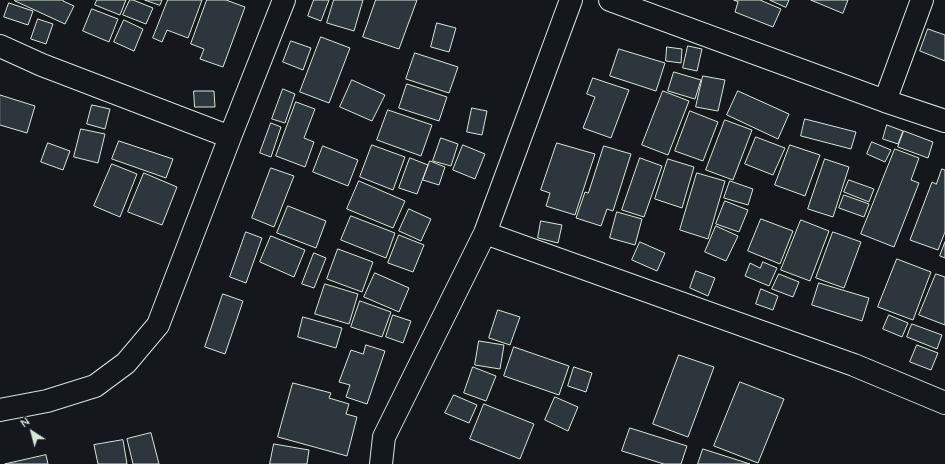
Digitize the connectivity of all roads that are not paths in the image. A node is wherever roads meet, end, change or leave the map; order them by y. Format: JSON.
{"nodes":[{"id":1,"x":284,"y":0,"type":"edge"},
{"id":2,"x":571,"y":0,"type":"edge"},
{"id":3,"x":610,"y":0,"type":"edge"},
{"id":4,"x":922,"y":0,"type":"edge"},
{"id":5,"x":0,"y":46,"type":"edge"},
{"id":6,"x":885,"y":101,"type":"junction"},
{"id":7,"x":945,"y":121,"type":"edge"},
{"id":8,"x":230,"y":137,"type":"junction"},
{"id":9,"x":485,"y":232,"type":"junction"},
{"id":10,"x":945,"y":403,"type":"edge"},
{"id":11,"x":0,"y":410,"type":"edge"},
{"id":12,"x":381,"y":464,"type":"edge"}],
"edges":[{"from":1,"to":8,"type":"street"},
{"from":2,"to":9,"type":"street"},
{"from":3,"to":6,"type":"street"},
{"from":4,"to":6,"type":"street"},
{"from":5,"to":8,"type":"street"},
{"from":6,"to":7,"type":"street"},
{"from":8,"to":11,"type":"street"},
{"from":9,"to":10,"type":"street"},
{"from":9,"to":12,"type":"street"}]}
